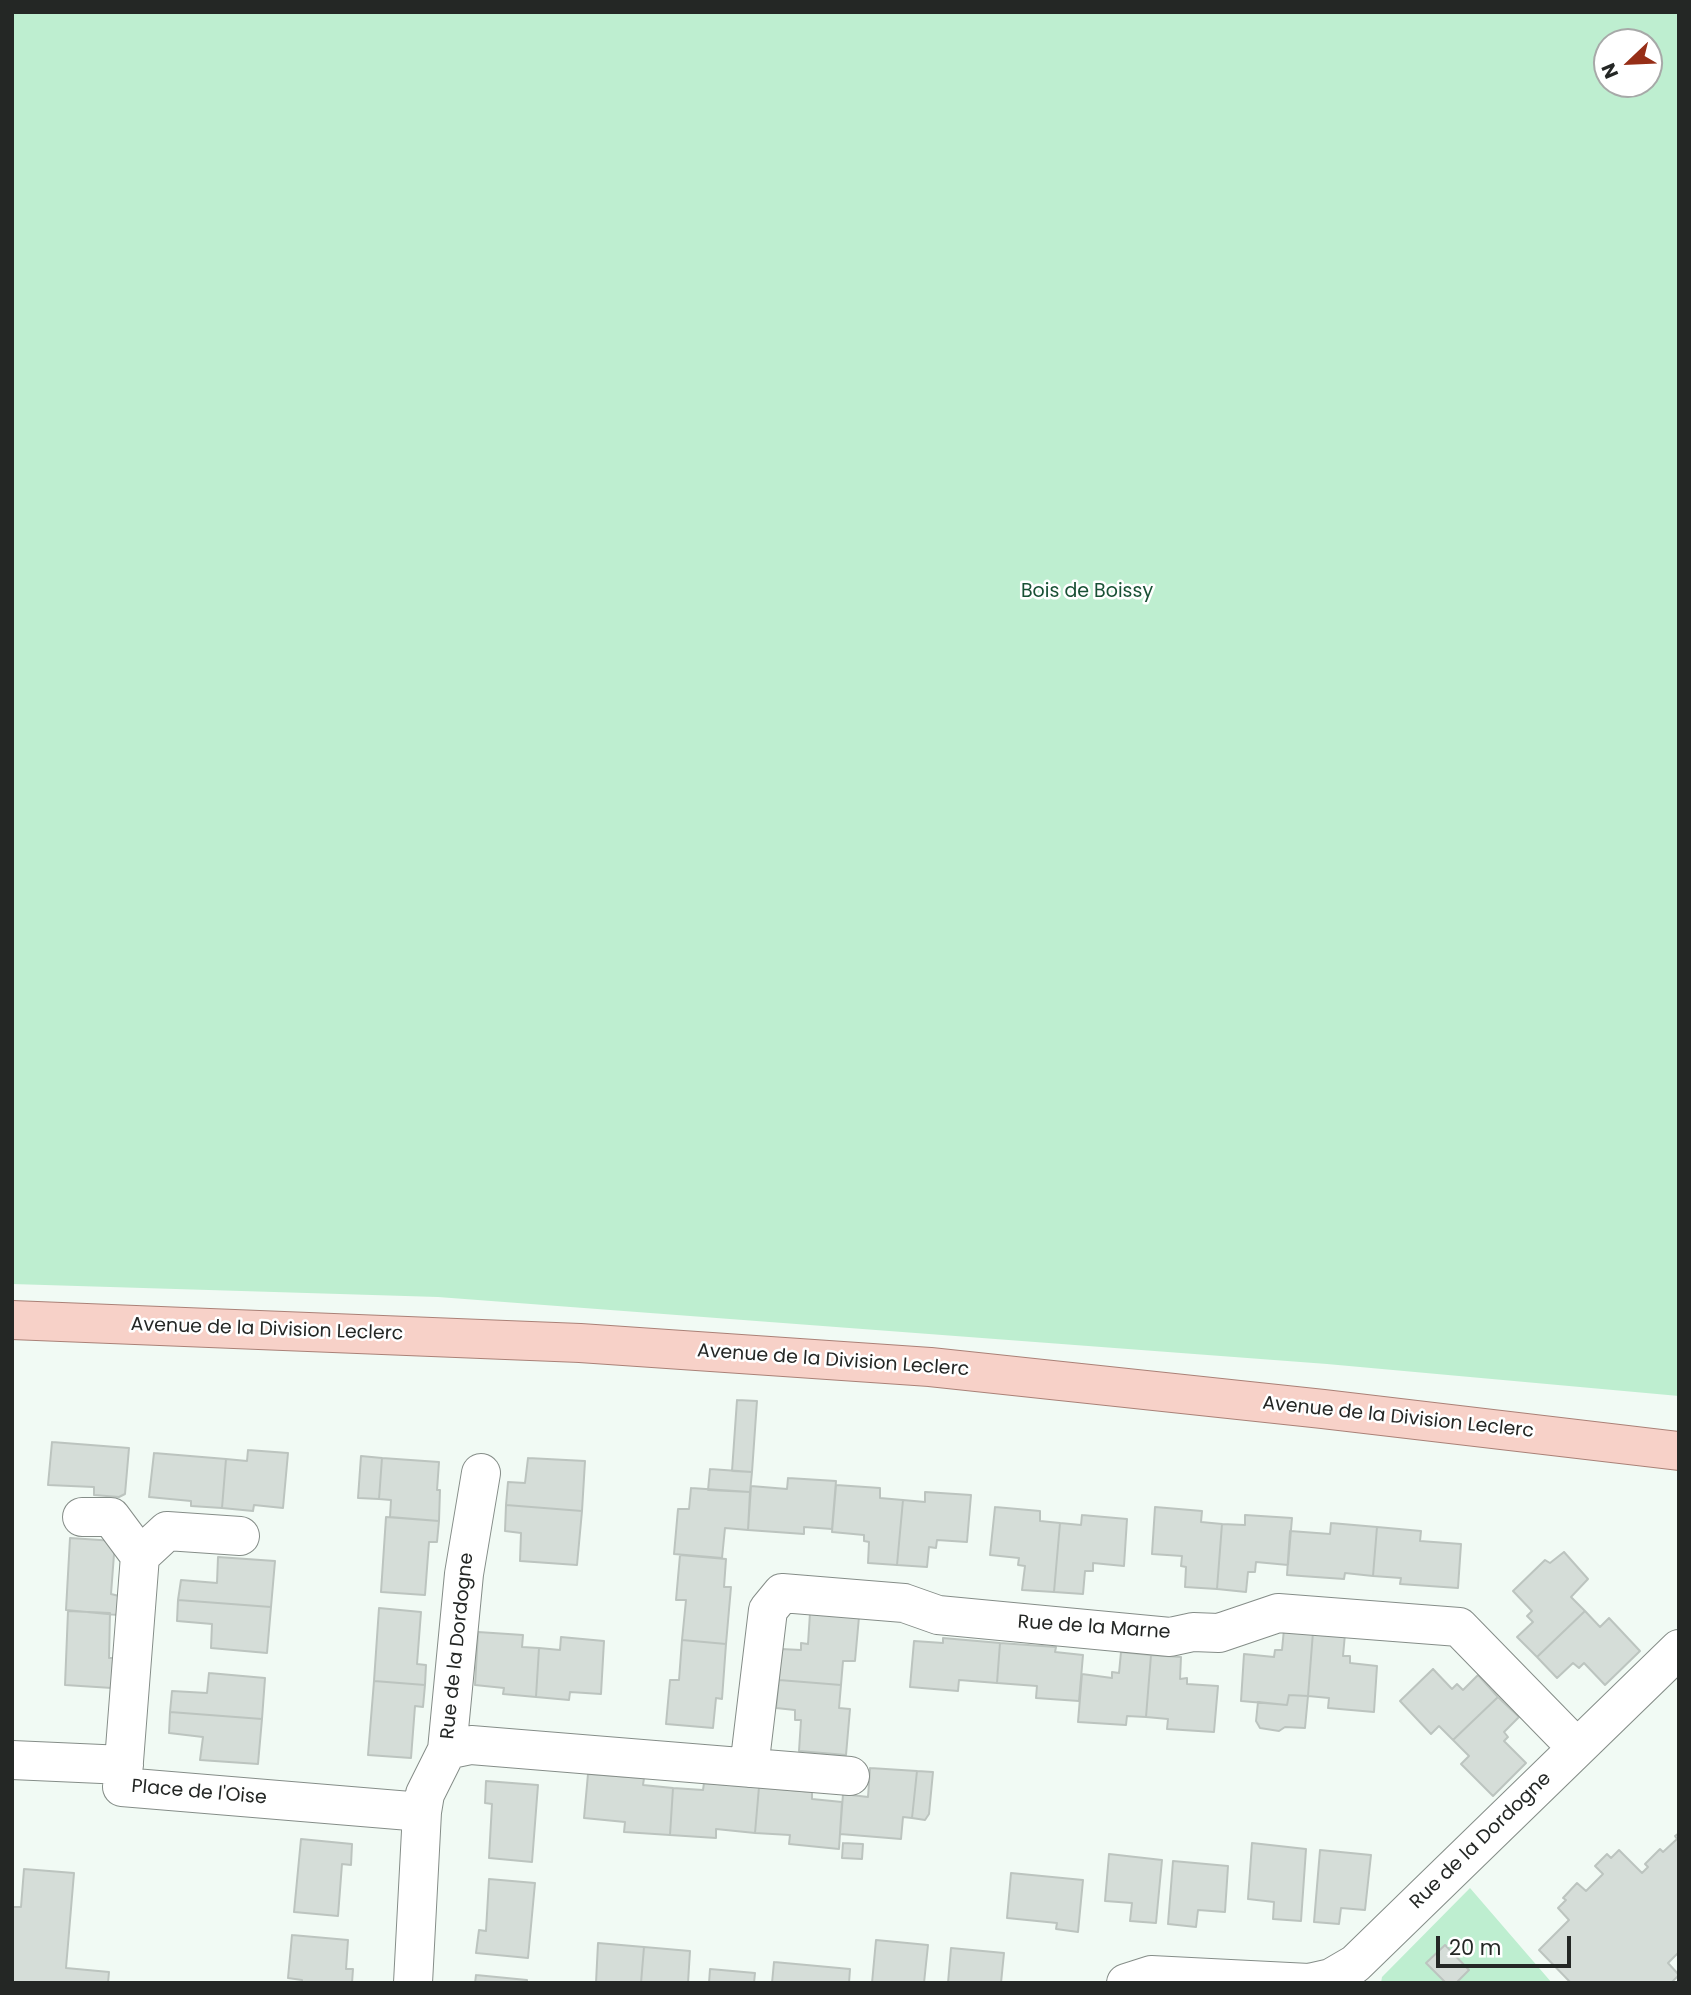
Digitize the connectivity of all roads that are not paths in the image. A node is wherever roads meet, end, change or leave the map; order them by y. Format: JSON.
{"nodes":[{"id":1,"x":12,"y":1320,"type":"edge"},
{"id":2,"x":1670,"y":1448,"type":"edge"},
{"id":3,"x":481,"y":1473,"type":"dead end"},
{"id":4,"x":82,"y":1517,"type":"dead end"},
{"id":5,"x":240,"y":1536,"type":"dead end"},
{"id":6,"x":140,"y":1556,"type":"junction"},
{"id":7,"x":1679,"y":1649,"type":"edge"},
{"id":8,"x":1577,"y":1748,"type":"junction"},
{"id":9,"x":447,"y":1750,"type":"junction"},
{"id":10,"x":12,"y":1760,"type":"edge"},
{"id":11,"x":124,"y":1765,"type":"junction"},
{"id":12,"x":749,"y":1768,"type":"junction"},
{"id":13,"x":850,"y":1776,"type":"dead end"},
{"id":14,"x":422,"y":1812,"type":"junction"},
{"id":15,"x":1260,"y":1982,"type":"edge"},
{"id":16,"x":413,"y":1983,"type":"edge"},
{"id":17,"x":1126,"y":1983,"type":"edge"}],
"edges":[{"from":1,"to":2,"type":"main road","name":"Avenue de la Division Leclerc"},
{"from":3,"to":9,"type":"street","name":"Rue de la Dordogne"},
{"from":4,"to":6,"type":"street"},
{"from":5,"to":6,"type":"street"},
{"from":6,"to":11,"type":"street","name":"Place de l'Oise"},
{"from":7,"to":8,"type":"street","name":"Rue de la Dordogne"},
{"from":8,"to":12,"type":"street","name":"Rue de la Marne"},
{"from":8,"to":15,"type":"street","name":"Rue de la Dordogne"},
{"from":9,"to":12,"type":"street"},
{"from":9,"to":14,"type":"street","name":"Rue de la Dordogne"},
{"from":10,"to":11,"type":"street"},
{"from":11,"to":14,"type":"street","name":"Place de l'Oise"},
{"from":12,"to":13,"type":"street"},
{"from":14,"to":16,"type":"street","name":"Rue de la Dordogne"},
{"from":15,"to":17,"type":"street","name":"Rue de la Dordogne"}]}
